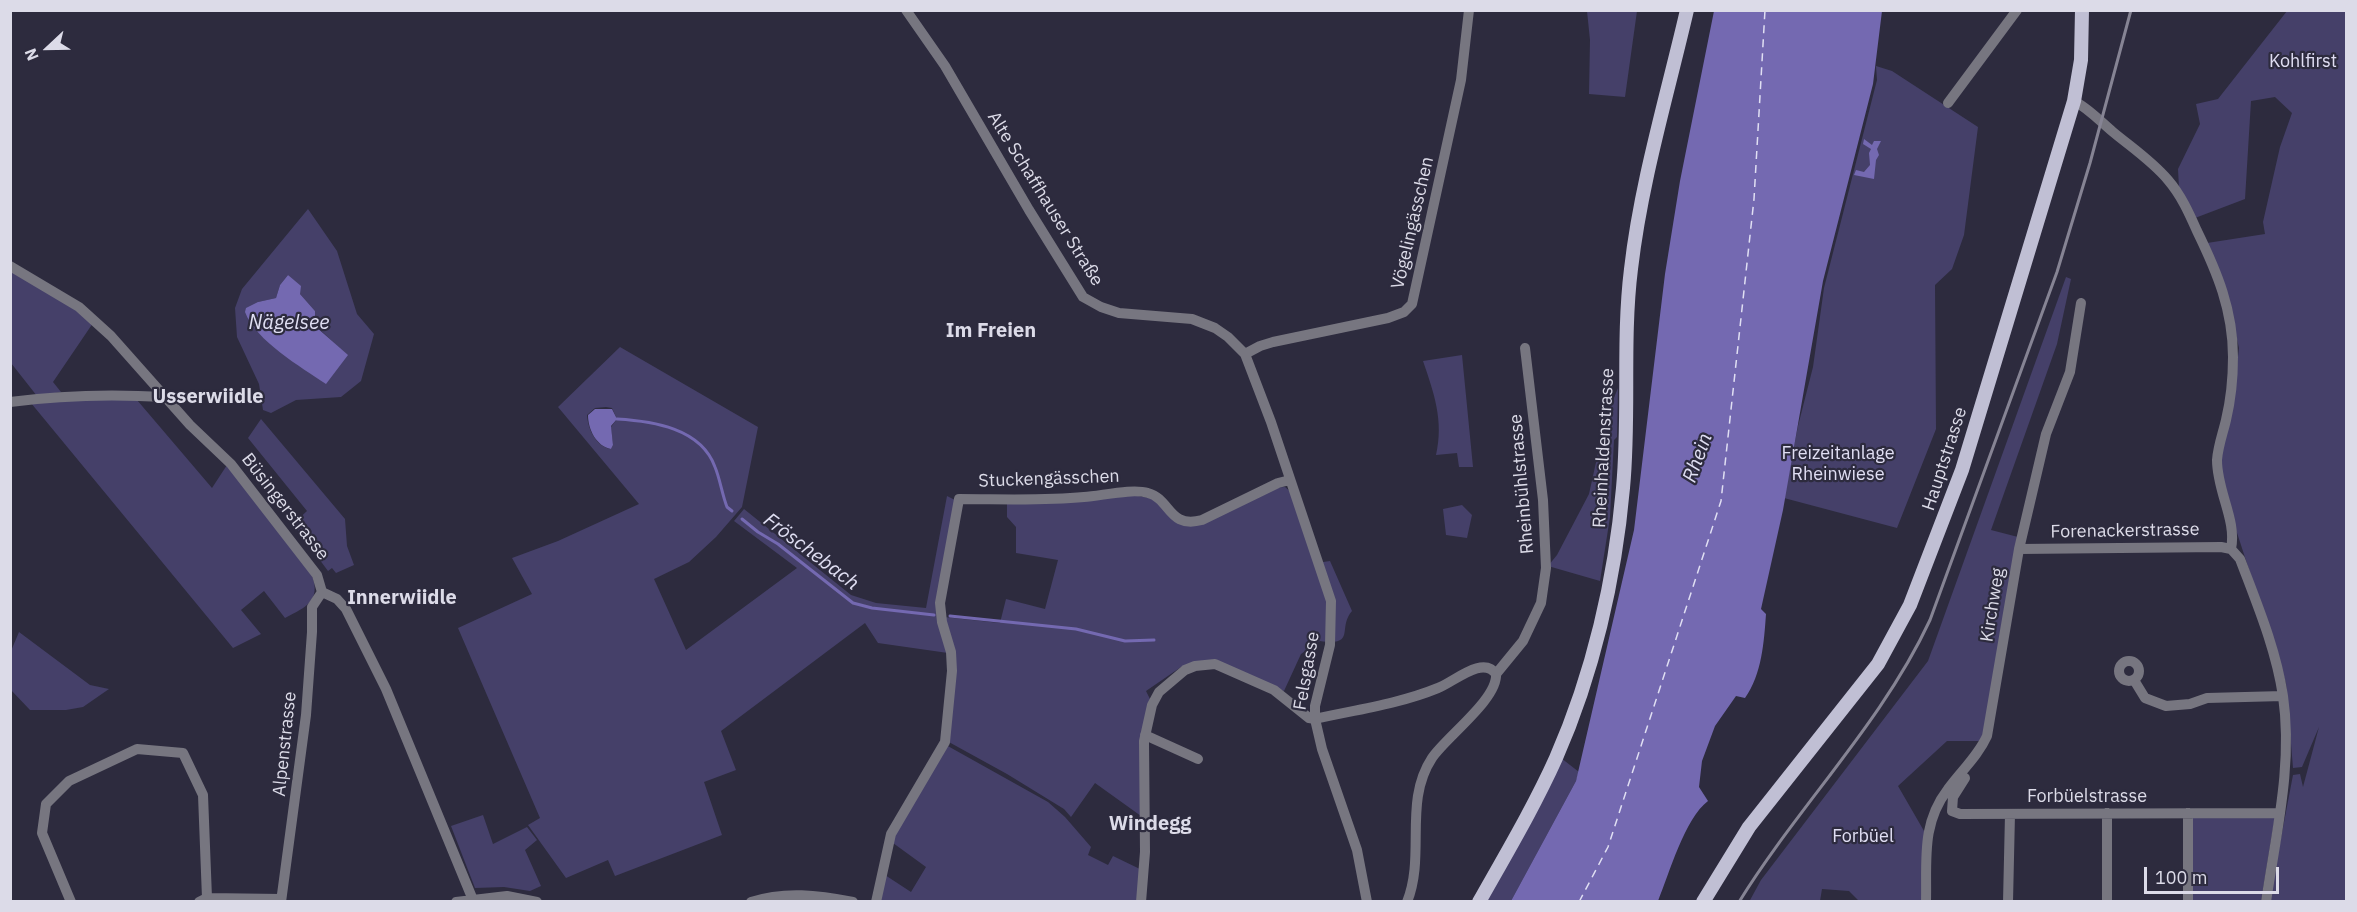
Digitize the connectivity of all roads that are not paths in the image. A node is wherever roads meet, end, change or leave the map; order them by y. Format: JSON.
{"nodes":[{"id":1,"x":906,"y":10,"type":"edge"},
{"id":2,"x":1469,"y":10,"type":"edge"},
{"id":3,"x":1687,"y":10,"type":"edge"},
{"id":4,"x":2017,"y":10,"type":"edge"},
{"id":5,"x":2082,"y":10,"type":"edge"},
{"id":6,"x":2074,"y":101,"type":"junction"},
{"id":7,"x":1948,"y":103,"type":"dead end"},
{"id":8,"x":10,"y":266,"type":"edge"},
{"id":9,"x":2081,"y":303,"type":"dead end"},
{"id":10,"x":1525,"y":348,"type":"dead end"},
{"id":11,"x":1245,"y":354,"type":"junction"},
{"id":12,"x":165,"y":397,"type":"junction"},
{"id":13,"x":10,"y":402,"type":"edge"},
{"id":14,"x":1290,"y":480,"type":"junction"},
{"id":15,"x":2019,"y":549,"type":"junction"},
{"id":16,"x":2231,"y":549,"type":"junction"},
{"id":17,"x":322,"y":592,"type":"junction"},
{"id":18,"x":1496,"y":674,"type":"junction"},
{"id":19,"x":2134,"y":680,"type":"dead end"},
{"id":20,"x":2283,"y":696,"type":"junction"},
{"id":21,"x":1315,"y":719,"type":"junction"},
{"id":22,"x":1145,"y":735,"type":"junction"},
{"id":23,"x":1198,"y":759,"type":"dead end"},
{"id":24,"x":1971,"y":761,"type":"junction"},
{"id":25,"x":2107,"y":813,"type":"junction"},
{"id":26,"x":2188,"y":813,"type":"junction"},
{"id":27,"x":2280,"y":813,"type":"junction"},
{"id":28,"x":2010,"y":814,"type":"junction"},
{"id":29,"x":203,"y":900,"type":"edge"},
{"id":30,"x":281,"y":900,"type":"edge"},
{"id":31,"x":478,"y":900,"type":"edge"},
{"id":32,"x":71,"y":902,"type":"edge"},
{"id":33,"x":456,"y":902,"type":"edge"},
{"id":34,"x":537,"y":902,"type":"edge"},
{"id":35,"x":751,"y":902,"type":"edge"},
{"id":36,"x":853,"y":902,"type":"edge"},
{"id":37,"x":876,"y":902,"type":"edge"},
{"id":38,"x":1141,"y":902,"type":"edge"},
{"id":39,"x":1367,"y":902,"type":"edge"},
{"id":40,"x":1407,"y":902,"type":"edge"},
{"id":41,"x":1479,"y":902,"type":"edge"},
{"id":42,"x":1703,"y":902,"type":"edge"},
{"id":43,"x":1926,"y":902,"type":"edge"},
{"id":44,"x":2008,"y":902,"type":"edge"},
{"id":45,"x":2107,"y":902,"type":"edge"},
{"id":46,"x":2188,"y":902,"type":"edge"},
{"id":47,"x":2266,"y":902,"type":"edge"}],
"edges":[{"from":1,"to":11,"type":"street","name":"Alte Schaffhauser Straße"},
{"from":2,"to":11,"type":"street","name":"Vögelingässchen"},
{"from":3,"to":41,"type":"main road","name":"Rheinhaldenstrasse"},
{"from":4,"to":7,"type":"street"},
{"from":5,"to":6,"type":"main road","name":"Hauptstrasse"},
{"from":6,"to":16,"type":"street"},
{"from":6,"to":42,"type":"main road","name":"Hauptstrasse"},
{"from":8,"to":12,"type":"street","name":"Büsingerstrasse"},
{"from":9,"to":15,"type":"street","name":"Kirchweg"},
{"from":10,"to":18,"type":"street","name":"Rheinbühlstrasse"},
{"from":11,"to":14,"type":"street","name":"Alte Schaffhauser Straße"},
{"from":12,"to":13,"type":"street"},
{"from":12,"to":17,"type":"street","name":"Büsingerstrasse"},
{"from":14,"to":21,"type":"street","name":"Felsgasse"},
{"from":14,"to":37,"type":"street","name":"Stuckengässchen"},
{"from":15,"to":16,"type":"street","name":"Forenackerstrasse"},
{"from":15,"to":24,"type":"street","name":"Kirchweg"},
{"from":16,"to":20,"type":"street"},
{"from":17,"to":30,"type":"street","name":"Alpenstrasse"},
{"from":17,"to":31,"type":"street","name":"Büsingerstrasse"},
{"from":18,"to":21,"type":"street"},
{"from":18,"to":40,"type":"street","name":"Rheinbühlstrasse"},
{"from":19,"to":20,"type":"street"},
{"from":20,"to":27,"type":"street"},
{"from":21,"to":22,"type":"street"},
{"from":21,"to":39,"type":"street","name":"Felsgasse"},
{"from":22,"to":23,"type":"street"},
{"from":22,"to":38,"type":"street"},
{"from":24,"to":28,"type":"street","name":"Forbüelstrasse"},
{"from":24,"to":43,"type":"street","name":"Kirchweg"},
{"from":25,"to":26,"type":"street","name":"Forbüelstrasse"},
{"from":25,"to":28,"type":"street","name":"Forbüelstrasse"},
{"from":25,"to":45,"type":"street"},
{"from":26,"to":27,"type":"street","name":"Forbüelstrasse"},
{"from":26,"to":46,"type":"street"},
{"from":27,"to":47,"type":"street"},
{"from":28,"to":44,"type":"street"},
{"from":29,"to":30,"type":"street"},
{"from":29,"to":32,"type":"street"},
{"from":31,"to":33,"type":"street"},
{"from":31,"to":34,"type":"street"},
{"from":35,"to":36,"type":"street"}]}
